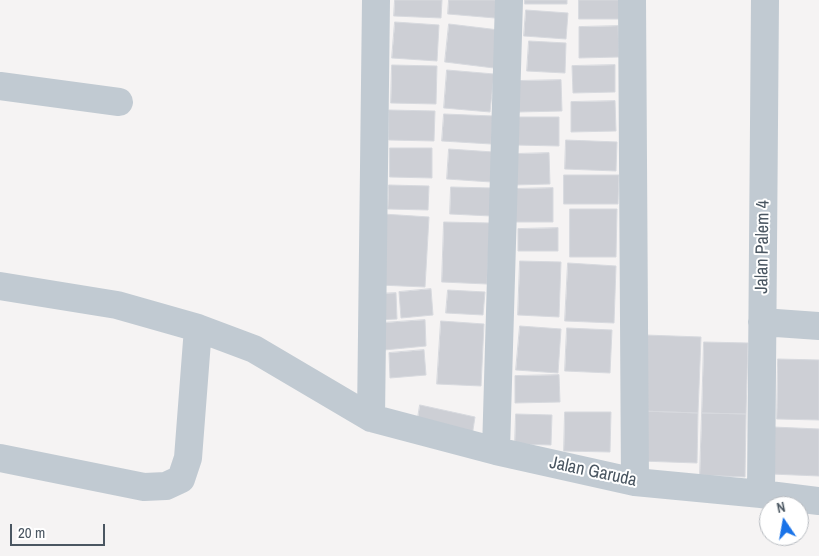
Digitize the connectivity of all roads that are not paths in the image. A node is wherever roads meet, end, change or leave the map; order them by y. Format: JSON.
{"nodes":[{"id":1,"x":376,"y":0,"type":"edge"},
{"id":2,"x":509,"y":0,"type":"edge"},
{"id":3,"x":632,"y":0,"type":"edge"},
{"id":4,"x":765,"y":0,"type":"edge"},
{"id":5,"x":0,"y":86,"type":"edge"},
{"id":6,"x":118,"y":102,"type":"dead end"},
{"id":7,"x":0,"y":286,"type":"edge"},
{"id":8,"x":762,"y":322,"type":"junction"},
{"id":9,"x":819,"y":326,"type":"edge"},
{"id":10,"x":198,"y":328,"type":"junction"},
{"id":11,"x":370,"y":418,"type":"junction"},
{"id":12,"x":496,"y":451,"type":"junction"},
{"id":13,"x":0,"y":458,"type":"edge"},
{"id":14,"x":635,"y":482,"type":"junction"},
{"id":15,"x":761,"y":494,"type":"junction"},
{"id":16,"x":819,"y":501,"type":"edge"}],
"edges":[{"from":1,"to":11,"type":"street"},
{"from":2,"to":12,"type":"street"},
{"from":3,"to":14,"type":"street"},
{"from":4,"to":8,"type":"street","name":"Jalan Palem 4"},
{"from":5,"to":6,"type":"street"},
{"from":7,"to":10,"type":"street","name":"Jalan Garuda"},
{"from":8,"to":9,"type":"street"},
{"from":8,"to":15,"type":"street","name":"Jalan Palem 4"},
{"from":10,"to":11,"type":"street","name":"Jalan Garuda"},
{"from":10,"to":13,"type":"street"},
{"from":11,"to":12,"type":"street","name":"Jalan Garuda"},
{"from":12,"to":14,"type":"street","name":"Jalan Garuda"},
{"from":14,"to":15,"type":"street","name":"Jalan Garuda"},
{"from":15,"to":16,"type":"street","name":"Jalan Garuda"}]}
